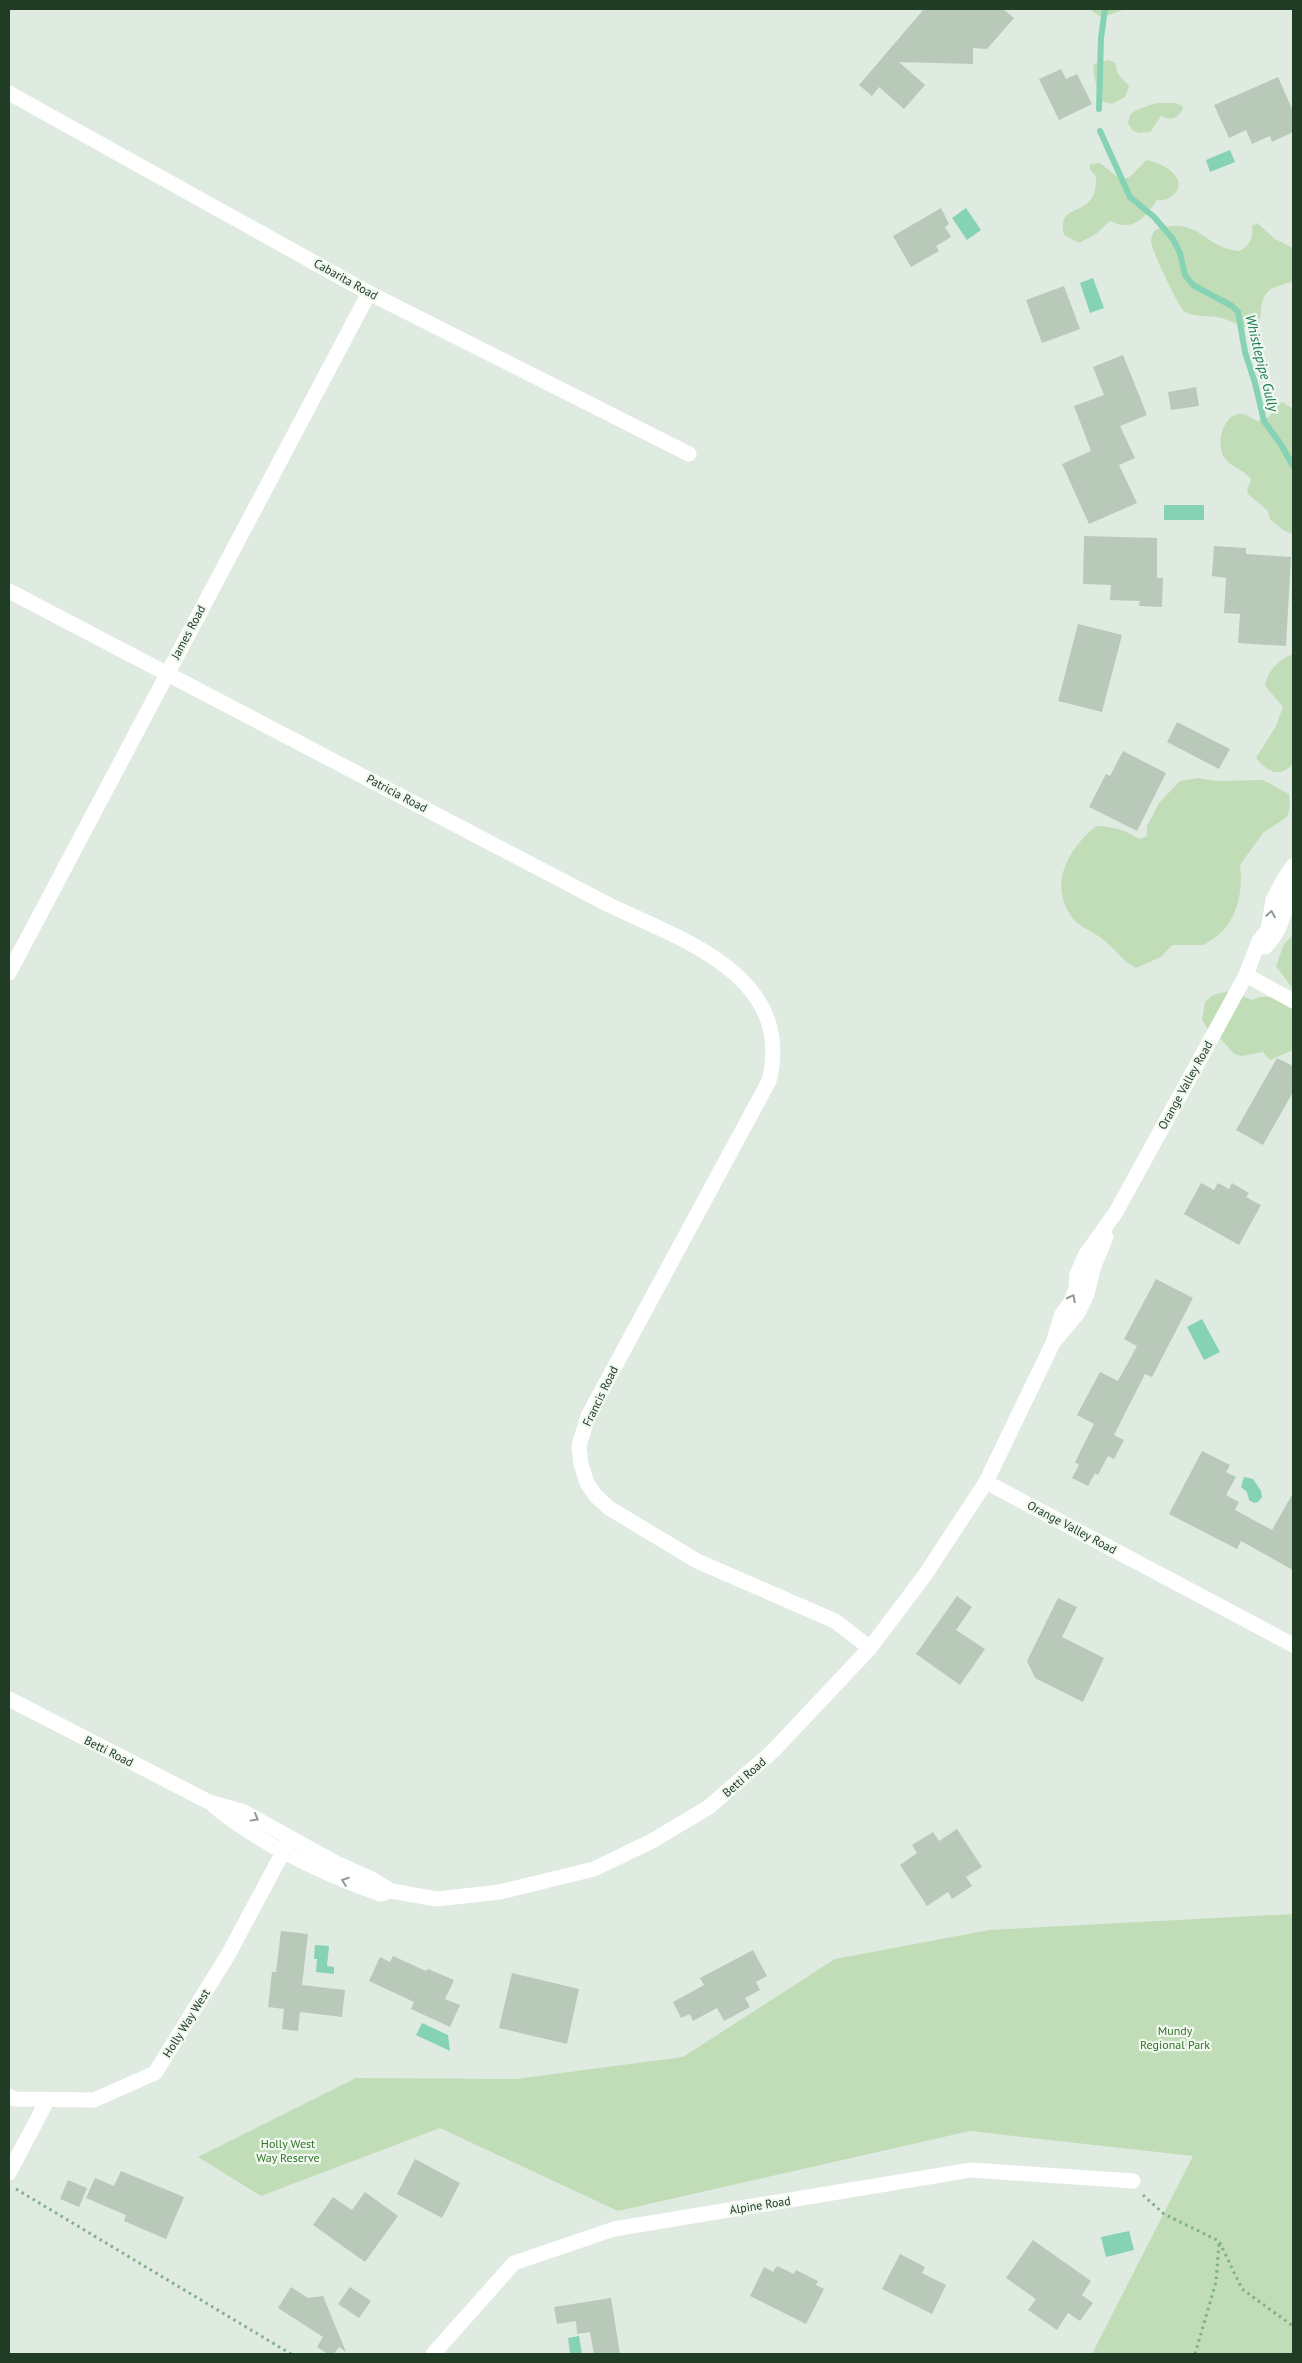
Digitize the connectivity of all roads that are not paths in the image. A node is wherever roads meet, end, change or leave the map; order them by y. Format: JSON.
{"nodes":[{"id":1,"x":9,"y":93,"type":"edge"},
{"id":2,"x":369,"y":293,"type":"junction"},
{"id":3,"x":689,"y":454,"type":"dead end"},
{"id":4,"x":9,"y":591,"type":"edge"},
{"id":5,"x":167,"y":672,"type":"junction"},
{"id":6,"x":1293,"y":866,"type":"edge"},
{"id":7,"x":1293,"y":888,"type":"edge"},
{"id":8,"x":1254,"y":959,"type":"junction"},
{"id":9,"x":9,"y":973,"type":"edge"},
{"id":10,"x":1246,"y":975,"type":"junction"},
{"id":11,"x":1293,"y":1001,"type":"edge"},
{"id":12,"x":767,"y":1016,"type":"joint"},
{"id":13,"x":986,"y":1482,"type":"junction"},
{"id":14,"x":1293,"y":1645,"type":"edge"},
{"id":15,"x":870,"y":1648,"type":"junction"},
{"id":16,"x":9,"y":1699,"type":"edge"},
{"id":17,"x":287,"y":1845,"type":"junction"},
{"id":18,"x":9,"y":2096,"type":"edge"},
{"id":19,"x":48,"y":2099,"type":"junction"},
{"id":20,"x":9,"y":2173,"type":"edge"},
{"id":21,"x":1133,"y":2181,"type":"road end"},
{"id":22,"x":433,"y":2354,"type":"edge"}],
"edges":[{"from":1,"to":2,"type":"street","name":"Cabarita Road"},
{"from":2,"to":3,"type":"street","name":"Cabarita Road"},
{"from":2,"to":5,"type":"street","name":"James Road"},
{"from":4,"to":5,"type":"street","name":"Patricia Road"},
{"from":5,"to":9,"type":"street","name":"James Road"},
{"from":5,"to":12,"type":"street","name":"Patricia Road"},
{"from":8,"to":6,"type":"street","name":"Orange Valley Road","one_way":true},
{"from":7,"to":8,"type":"street","name":"Orange Valley Road"},
{"from":8,"to":10,"type":"street","name":"Orange Valley Road"},
{"from":10,"to":11,"type":"street"},
{"from":10,"to":13,"type":"street","name":"Orange Valley Road"},
{"from":12,"to":15,"type":"street","name":"Francis Road"},
{"from":13,"to":14,"type":"street","name":"Orange Valley Road"},
{"from":13,"to":15,"type":"street","name":"Betti Road"},
{"from":15,"to":17,"type":"street","name":"Betti Road"},
{"from":16,"to":17,"type":"street","name":"Betti Road"},
{"from":17,"to":19,"type":"street","name":"Holly Way West"},
{"from":18,"to":19,"type":"street","name":"Holly Way West"},
{"from":19,"to":20,"type":"street"},
{"from":21,"to":22,"type":"street","name":"Alpine Road"}]}
